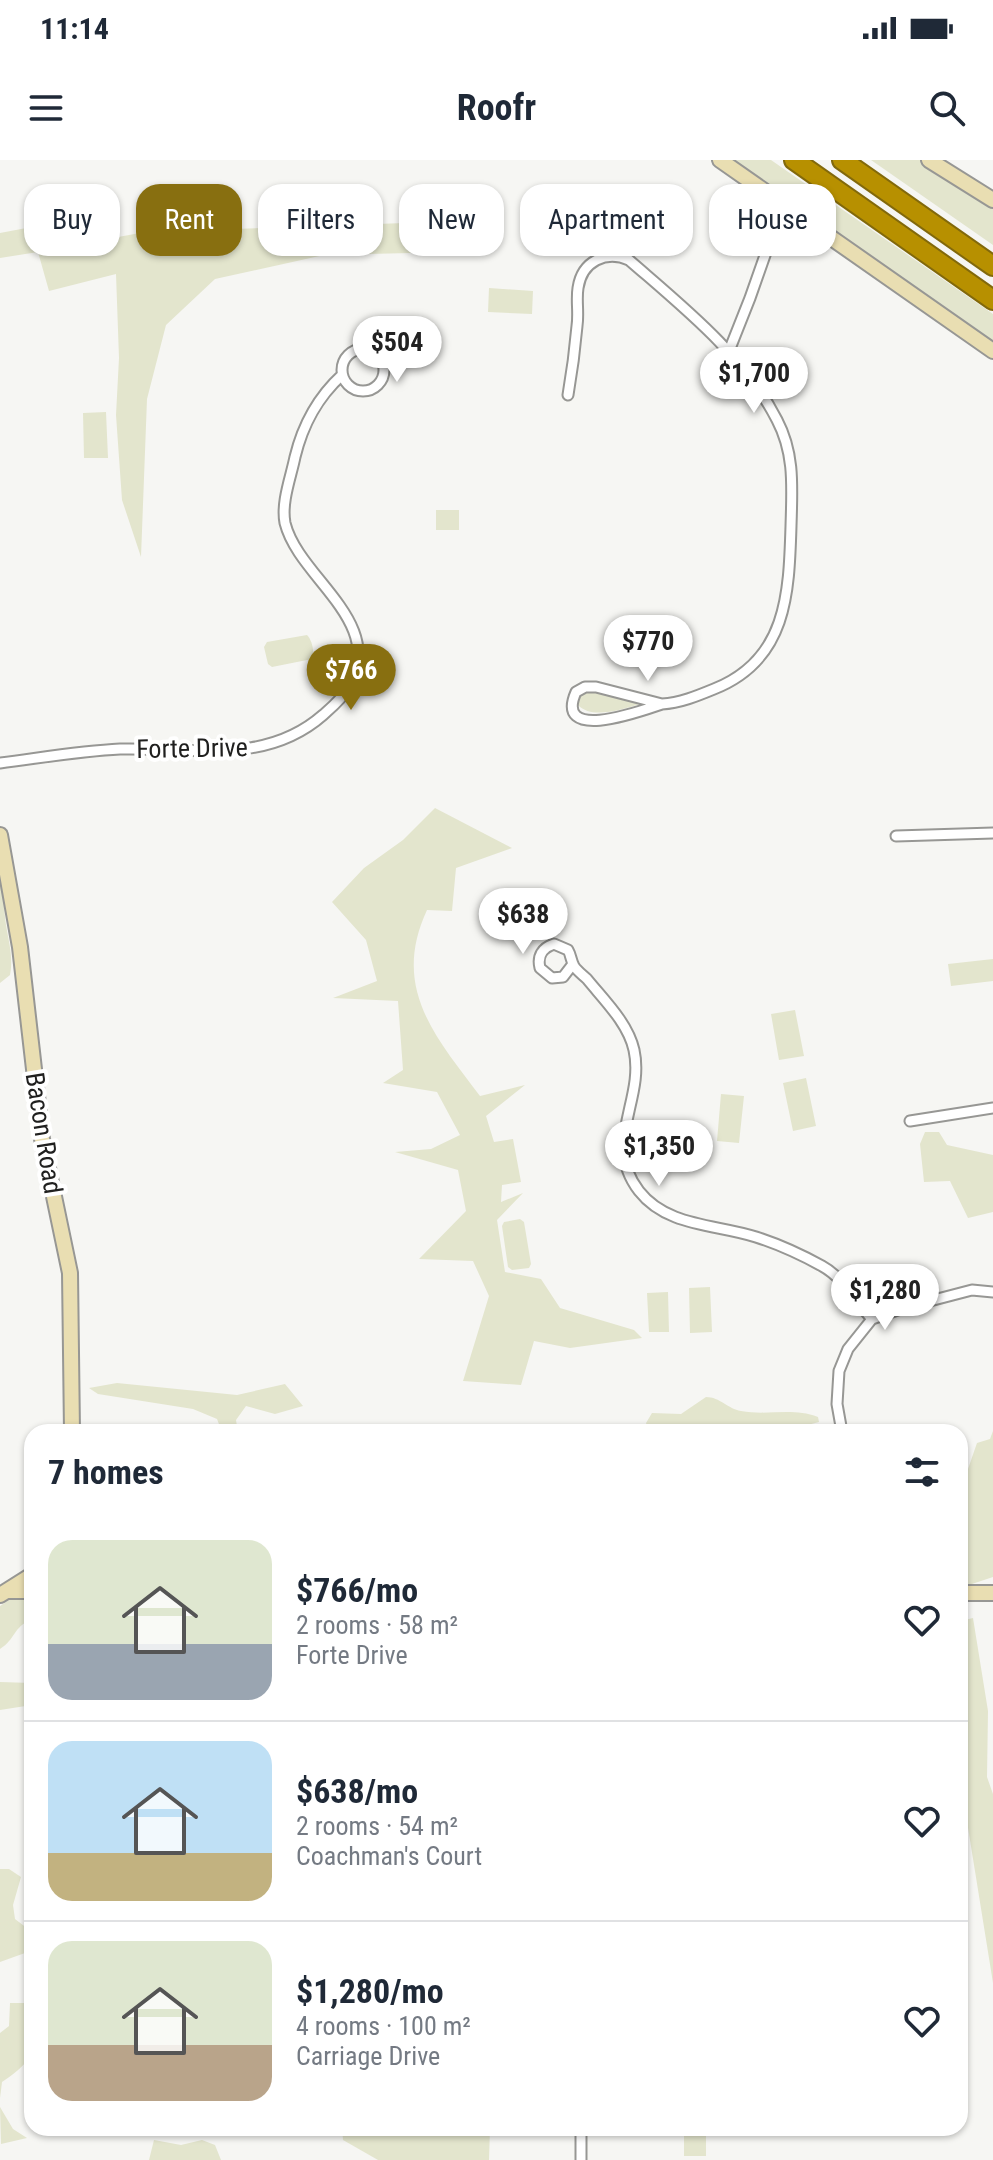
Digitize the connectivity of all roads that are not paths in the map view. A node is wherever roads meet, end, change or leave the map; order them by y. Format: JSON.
{"nodes":[{"id":1,"x":720,"y":160,"type":"edge"},
{"id":2,"x":794,"y":160,"type":"edge"},
{"id":3,"x":842,"y":160,"type":"edge"},
{"id":4,"x":937,"y":162,"type":"edge"},
{"id":5,"x":754,"y":184,"type":"edge"},
{"id":6,"x":993,"y":200,"type":"edge"},
{"id":7,"x":836,"y":241,"type":"edge"},
{"id":8,"x":764,"y":256,"type":"edge"},
{"id":9,"x":993,"y":266,"type":"edge"},
{"id":10,"x":993,"y":300,"type":"edge"},
{"id":11,"x":729,"y":351,"type":"junction"},
{"id":12,"x":993,"y":351,"type":"edge"},
{"id":13,"x":342,"y":375,"type":"junction"},
{"id":14,"x":568,"y":395,"type":"dead end"},
{"id":15,"x":662,"y":704,"type":"junction"},
{"id":16,"x":0,"y":763,"type":"edge"},
{"id":17,"x":993,"y":833,"type":"edge"},
{"id":18,"x":0,"y":835,"type":"edge"},
{"id":19,"x":896,"y":836,"type":"dead end"},
{"id":20,"x":573,"y":964,"type":"dead end"},
{"id":21,"x":993,"y":1108,"type":"edge"},
{"id":22,"x":910,"y":1121,"type":"dead end"},
{"id":23,"x":993,"y":1292,"type":"edge"},
{"id":24,"x":872,"y":1319,"type":"junction"},
{"id":25,"x":72,"y":1424,"type":"edge"},
{"id":26,"x":841,"y":1424,"type":"edge"},
{"id":27,"x":24,"y":1580,"type":"edge"},
{"id":28,"x":24,"y":1591,"type":"edge"},
{"id":29,"x":2,"y":1592,"type":"edge"},
{"id":30,"x":968,"y":1593,"type":"edge"},
{"id":31,"x":993,"y":1593,"type":"edge"},
{"id":32,"x":581,"y":2136,"type":"edge"},
{"id":33,"x":581,"y":2160,"type":"edge"}],
"edges":[{"from":1,"to":5,"type":"street"},
{"from":2,"to":10,"type":"highway"},
{"from":3,"to":9,"type":"highway"},
{"from":4,"to":6,"type":"street"},
{"from":7,"to":12,"type":"street"},
{"from":8,"to":11,"type":"street"},
{"from":11,"to":14,"type":"street"},
{"from":11,"to":15,"type":"street"},
{"from":13,"to":13,"type":"street","name":"Forte Drive"},
{"from":13,"to":16,"type":"street","name":"Forte Drive"},
{"from":15,"to":15,"type":"street"},
{"from":17,"to":19,"type":"street"},
{"from":18,"to":25,"type":"street","name":"Bacon Road"},
{"from":20,"to":24,"type":"street"},
{"from":21,"to":22,"type":"street"},
{"from":23,"to":24,"type":"street"},
{"from":24,"to":26,"type":"street"},
{"from":27,"to":29,"type":"street"},
{"from":28,"to":29,"type":"street"},
{"from":30,"to":31,"type":"street"},
{"from":32,"to":33,"type":"street"}]}
